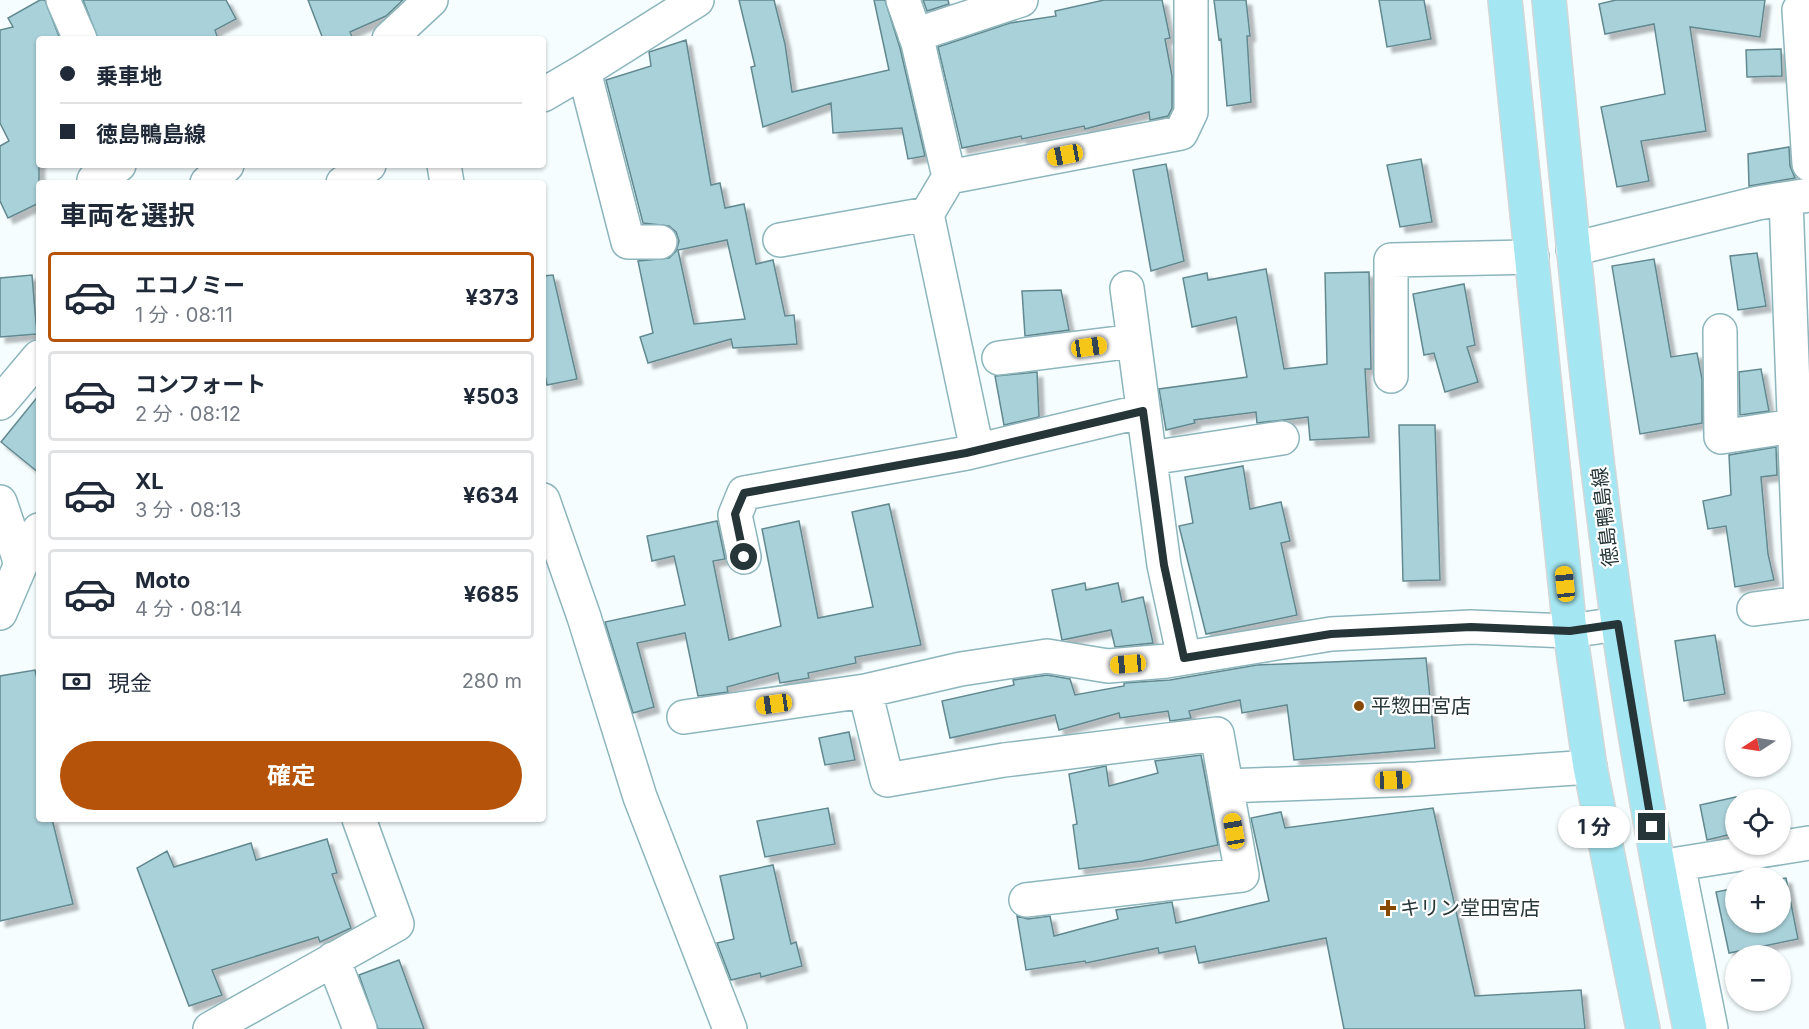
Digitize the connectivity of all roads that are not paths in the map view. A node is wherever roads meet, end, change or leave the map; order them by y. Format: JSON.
{"nodes":[{"id":1,"x":63,"y":0,"type":"edge"},
{"id":2,"x":431,"y":0,"type":"edge"},
{"id":3,"x":697,"y":0,"type":"edge"},
{"id":4,"x":903,"y":0,"type":"edge"},
{"id":5,"x":1021,"y":0,"type":"edge"},
{"id":6,"x":1191,"y":0,"type":"edge"},
{"id":7,"x":1505,"y":0,"type":"edge"},
{"id":8,"x":1550,"y":0,"type":"edge"},
{"id":9,"x":1798,"y":10,"type":"dead end"},
{"id":10,"x":915,"y":35,"type":"junction"},
{"id":11,"x":79,"y":36,"type":"edge"},
{"id":12,"x":392,"y":36,"type":"edge"},
{"id":13,"x":584,"y":71,"type":"junction"},
{"id":14,"x":546,"y":93,"type":"edge"},
{"id":15,"x":1809,"y":164,"type":"edge"},
{"id":16,"x":224,"y":168,"type":"edge"},
{"id":17,"x":365,"y":168,"type":"edge"},
{"id":18,"x":949,"y":177,"type":"junction"},
{"id":19,"x":210,"y":180,"type":"edge"},
{"id":20,"x":348,"y":180,"type":"edge"},
{"id":21,"x":1797,"y":197,"type":"edge"},
{"id":22,"x":927,"y":214,"type":"junction"},
{"id":23,"x":780,"y":240,"type":"dead end"},
{"id":24,"x":660,"y":242,"type":"dead end"},
{"id":25,"x":1573,"y":249,"type":"junction"},
{"id":26,"x":1532,"y":257,"type":"junction"},
{"id":27,"x":1127,"y":288,"type":"dead end"},
{"id":28,"x":1720,"y":331,"type":"dead end"},
{"id":29,"x":1134,"y":341,"type":"junction"},
{"id":30,"x":999,"y":358,"type":"dead end"},
{"id":31,"x":36,"y":361,"type":"edge"},
{"id":32,"x":1391,"y":376,"type":"dead end"},
{"id":33,"x":0,"y":403,"type":"edge"},
{"id":34,"x":1143,"y":411,"type":"junction"},
{"id":35,"x":1792,"y":426,"type":"junction"},
{"id":36,"x":1282,"y":438,"type":"dead end"},
{"id":37,"x":977,"y":450,"type":"junction"},
{"id":38,"x":1150,"y":458,"type":"junction"},
{"id":39,"x":0,"y":502,"type":"edge"},
{"id":40,"x":546,"y":509,"type":"edge"},
{"id":41,"x":36,"y":534,"type":"edge"},
{"id":42,"x":744,"y":557,"type":"dead end"},
{"id":43,"x":19,"y":560,"type":"junction"},
{"id":44,"x":1805,"y":603,"type":"edge"},
{"id":45,"x":1754,"y":609,"type":"dead end"},
{"id":46,"x":0,"y":613,"type":"edge"},
{"id":47,"x":1618,"y":624,"type":"junction"},
{"id":48,"x":1570,"y":631,"type":"junction"},
{"id":49,"x":1184,"y":658,"type":"junction"},
{"id":50,"x":865,"y":691,"type":"junction"},
{"id":51,"x":684,"y":717,"type":"dead end"},
{"id":52,"x":1590,"y":767,"type":"junction"},
{"id":53,"x":1226,"y":786,"type":"junction"},
{"id":54,"x":360,"y":822,"type":"edge"},
{"id":55,"x":1809,"y":843,"type":"edge"},
{"id":56,"x":1026,"y":900,"type":"dead end"},
{"id":57,"x":333,"y":959,"type":"junction"},
{"id":58,"x":210,"y":1029,"type":"edge"},
{"id":59,"x":360,"y":1029,"type":"edge"},
{"id":60,"x":730,"y":1029,"type":"edge"},
{"id":61,"x":1642,"y":1029,"type":"edge"},
{"id":62,"x":1690,"y":1029,"type":"edge"},
{"id":63,"x":1711,"y":1029,"type":"edge"}],
"edges":[{"from":1,"to":11,"type":"street"},
{"from":2,"to":12,"type":"street"},
{"from":3,"to":13,"type":"street"},
{"from":4,"to":10,"type":"street"},
{"from":5,"to":10,"type":"street"},
{"from":6,"to":18,"type":"street"},
{"from":7,"to":26,"type":"main road"},
{"from":8,"to":25,"type":"main road","name":"徳島鴨島線"},
{"from":9,"to":15,"type":"street"},
{"from":10,"to":18,"type":"street"},
{"from":13,"to":14,"type":"street"},
{"from":13,"to":24,"type":"street"},
{"from":16,"to":19,"type":"street"},
{"from":17,"to":20,"type":"street"},
{"from":18,"to":22,"type":"street"},
{"from":21,"to":25,"type":"street"},
{"from":21,"to":35,"type":"street"},
{"from":22,"to":23,"type":"street"},
{"from":22,"to":37,"type":"street"},
{"from":25,"to":47,"type":"main road","name":"徳島鴨島線"},
{"from":26,"to":32,"type":"street"},
{"from":26,"to":48,"type":"main road"},
{"from":27,"to":29,"type":"street"},
{"from":28,"to":35,"type":"street"},
{"from":29,"to":30,"type":"street"},
{"from":29,"to":34,"type":"street"},
{"from":31,"to":33,"type":"street"},
{"from":34,"to":37,"type":"street"},
{"from":34,"to":38,"type":"street"},
{"from":35,"to":44,"type":"street"},
{"from":36,"to":38,"type":"street"},
{"from":37,"to":42,"type":"street"},
{"from":38,"to":49,"type":"street"},
{"from":39,"to":43,"type":"street"},
{"from":40,"to":60,"type":"street"},
{"from":41,"to":43,"type":"street"},
{"from":43,"to":46,"type":"street"},
{"from":44,"to":45,"type":"street"},
{"from":47,"to":48,"type":"street"},
{"from":47,"to":62,"type":"main road","name":"徳島鴨島線"},
{"from":48,"to":49,"type":"street"},
{"from":48,"to":52,"type":"main road"},
{"from":49,"to":50,"type":"street"},
{"from":50,"to":51,"type":"street"},
{"from":50,"to":53,"type":"street"},
{"from":52,"to":53,"type":"street"},
{"from":52,"to":61,"type":"main road"},
{"from":53,"to":56,"type":"street"},
{"from":54,"to":57,"type":"street"},
{"from":55,"to":63,"type":"street"},
{"from":57,"to":58,"type":"street"},
{"from":57,"to":59,"type":"street"}]}
